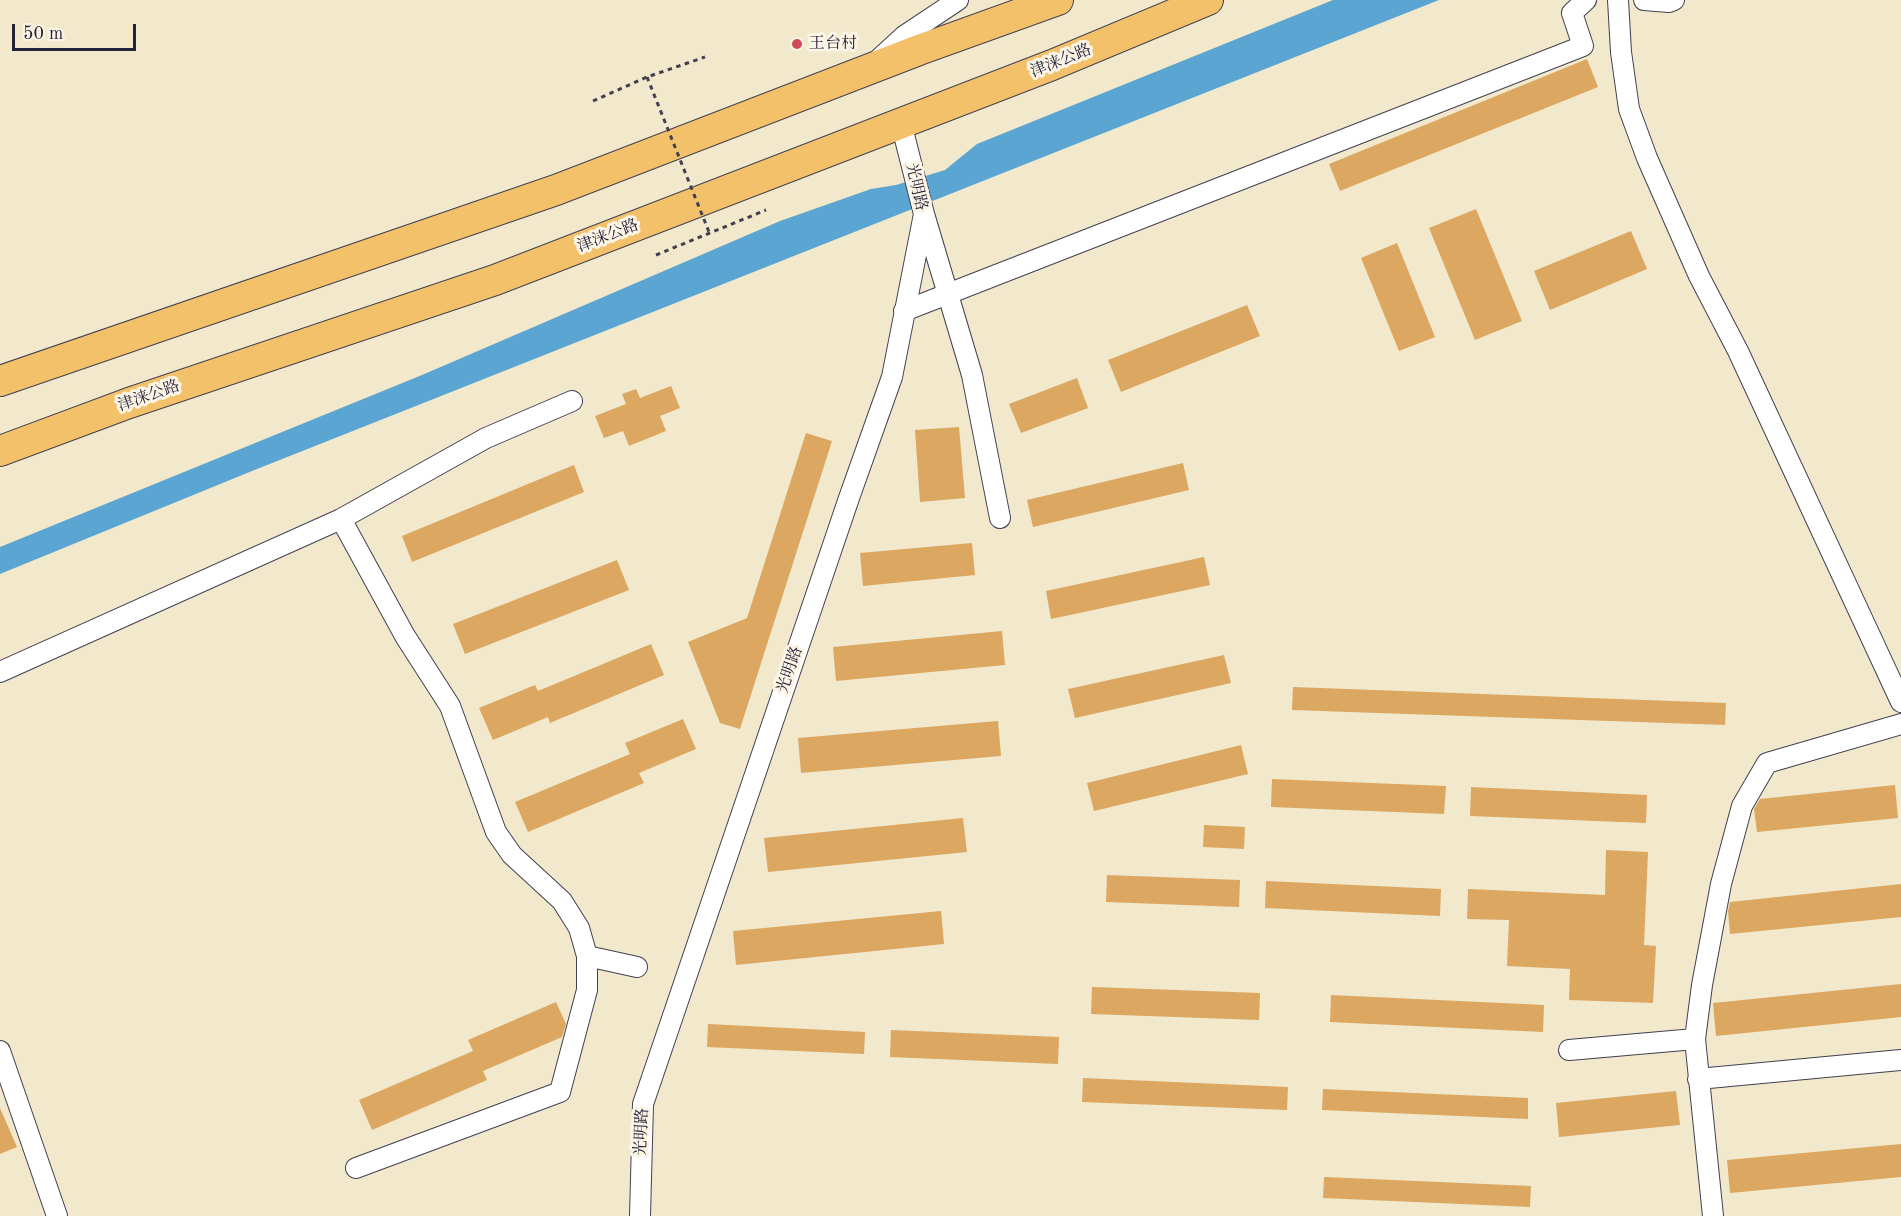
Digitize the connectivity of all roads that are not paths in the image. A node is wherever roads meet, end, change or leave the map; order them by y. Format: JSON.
{"nodes":[{"id":1,"x":958,"y":0,"type":"edge"},
{"id":2,"x":1058,"y":0,"type":"edge"},
{"id":3,"x":1208,"y":0,"type":"edge"},
{"id":4,"x":1586,"y":0,"type":"edge"},
{"id":5,"x":1618,"y":0,"type":"edge"},
{"id":6,"x":1644,"y":0,"type":"edge"},
{"id":7,"x":1674,"y":0,"type":"edge"},
{"id":8,"x":863,"y":73,"type":"junction"},
{"id":9,"x":901,"y":123,"type":"junction"},
{"id":10,"x":924,"y":214,"type":"junction"},
{"id":11,"x":948,"y":294,"type":"junction"},
{"id":12,"x":904,"y":311,"type":"junction"},
{"id":13,"x":0,"y":381,"type":"edge"},
{"id":14,"x":572,"y":402,"type":"dead end"},
{"id":15,"x":0,"y":451,"type":"edge"},
{"id":16,"x":1000,"y":518,"type":"dead end"},
{"id":17,"x":341,"y":519,"type":"junction"},
{"id":18,"x":0,"y":672,"type":"edge"},
{"id":19,"x":1901,"y":702,"type":"edge"},
{"id":20,"x":1901,"y":724,"type":"edge"},
{"id":21,"x":587,"y":956,"type":"junction"},
{"id":22,"x":637,"y":967,"type":"dead end"},
{"id":23,"x":1695,"y":1039,"type":"junction"},
{"id":24,"x":1569,"y":1050,"type":"dead end"},
{"id":25,"x":0,"y":1051,"type":"edge"},
{"id":26,"x":1901,"y":1060,"type":"edge"},
{"id":27,"x":1698,"y":1079,"type":"junction"},
{"id":28,"x":356,"y":1168,"type":"dead end"},
{"id":29,"x":57,"y":1216,"type":"edge"},
{"id":30,"x":640,"y":1216,"type":"edge"},
{"id":31,"x":1713,"y":1216,"type":"edge"}],
"edges":[{"from":1,"to":8,"type":"street"},
{"from":2,"to":8,"type":"highway"},
{"from":3,"to":9,"type":"highway","name":"津涞公路"},
{"from":4,"to":11,"type":"street"},
{"from":5,"to":19,"type":"street"},
{"from":6,"to":7,"type":"street"},
{"from":8,"to":13,"type":"highway"},
{"from":9,"to":10,"type":"street","name":"光明路"},
{"from":9,"to":15,"type":"highway","name":"津涞公路"},
{"from":10,"to":11,"type":"street"},
{"from":10,"to":12,"type":"street","name":"光明路"},
{"from":11,"to":12,"type":"street"},
{"from":11,"to":16,"type":"street"},
{"from":12,"to":30,"type":"street","name":"光明路"},
{"from":14,"to":17,"type":"street"},
{"from":17,"to":18,"type":"street"},
{"from":17,"to":21,"type":"street"},
{"from":20,"to":23,"type":"street"},
{"from":21,"to":22,"type":"street"},
{"from":21,"to":28,"type":"street"},
{"from":23,"to":24,"type":"street"},
{"from":23,"to":27,"type":"street"},
{"from":25,"to":29,"type":"street"},
{"from":26,"to":27,"type":"street"},
{"from":27,"to":31,"type":"street"}]}
